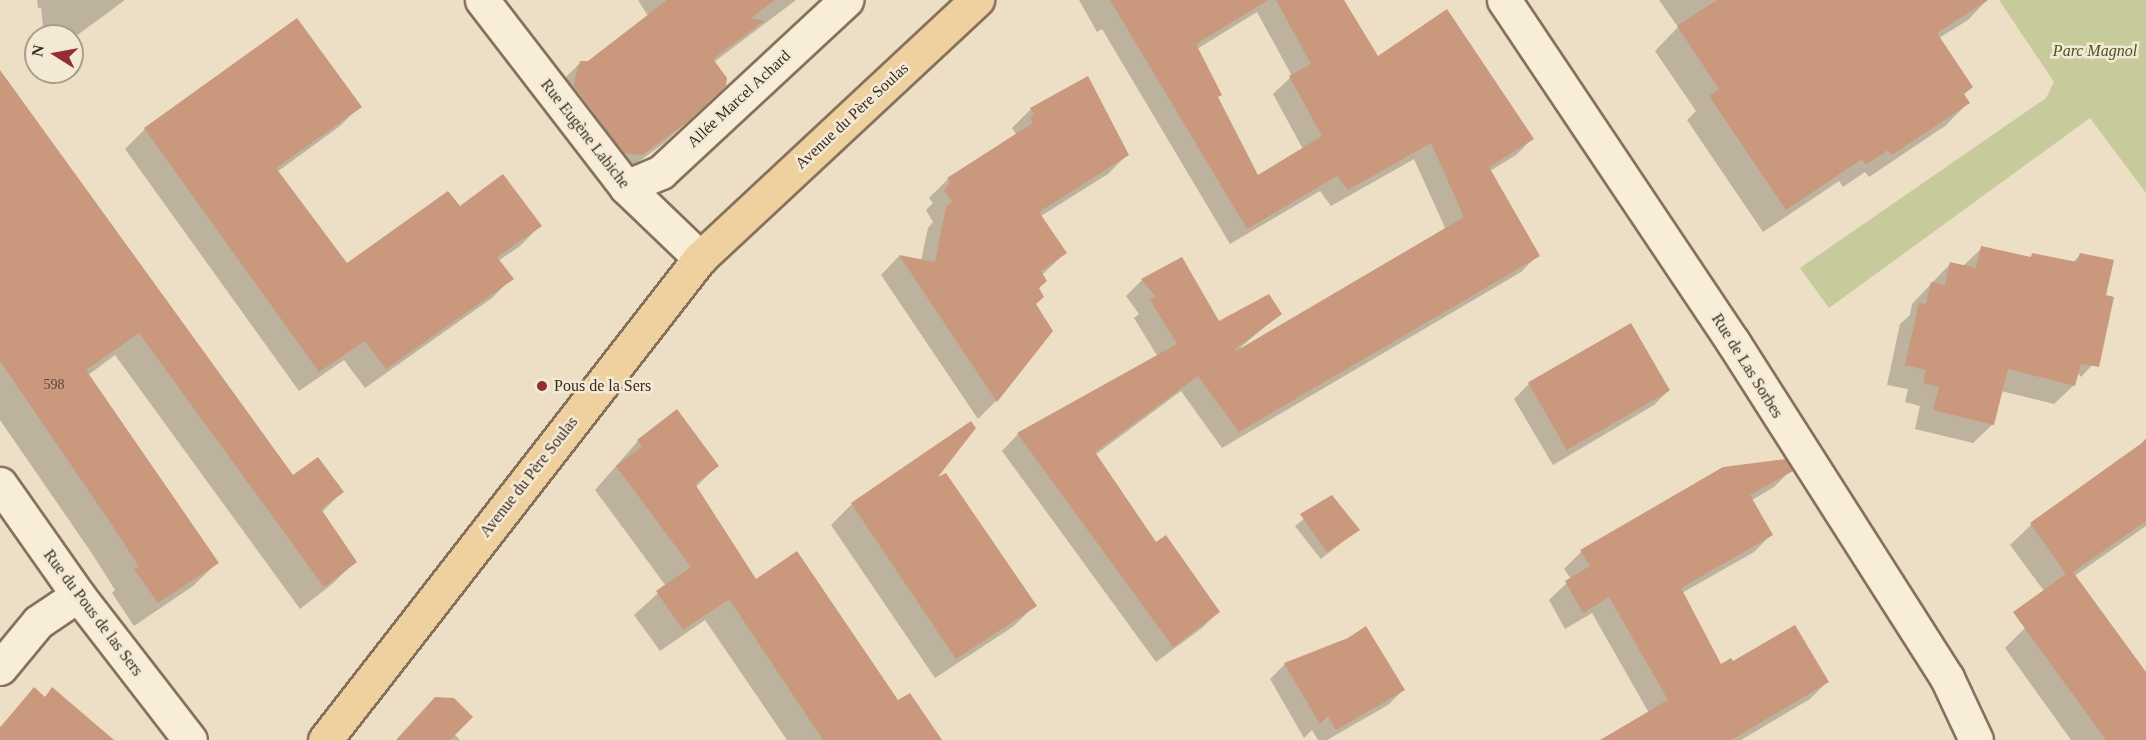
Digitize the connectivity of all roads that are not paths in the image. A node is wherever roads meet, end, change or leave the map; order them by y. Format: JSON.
{"nodes":[{"id":1,"x":482,"y":0,"type":"edge"},
{"id":2,"x":846,"y":0,"type":"edge"},
{"id":3,"x":977,"y":0,"type":"edge"},
{"id":4,"x":1503,"y":0,"type":"edge"},
{"id":5,"x":626,"y":187,"type":"junction"},
{"id":6,"x":700,"y":258,"type":"junction"},
{"id":7,"x":0,"y":484,"type":"edge"},
{"id":8,"x":78,"y":595,"type":"junction"},
{"id":9,"x":0,"y":668,"type":"edge"},
{"id":10,"x":190,"y":740,"type":"edge"},
{"id":11,"x":325,"y":740,"type":"edge"},
{"id":12,"x":1976,"y":740,"type":"edge"}],
"edges":[{"from":1,"to":5,"type":"street","name":"Rue Eugène Labiche"},
{"from":2,"to":5,"type":"street","name":"Allée Marcel Achard"},
{"from":3,"to":6,"type":"main road","name":"Avenue du Père Soulas"},
{"from":4,"to":12,"type":"street","name":"Rue de Las Sorbes"},
{"from":5,"to":6,"type":"street","name":"Rue Eugène Labiche"},
{"from":6,"to":11,"type":"main road","name":"Avenue du Père Soulas"},
{"from":7,"to":8,"type":"street","name":"Rue du Pous de las Sers"},
{"from":8,"to":9,"type":"street"},
{"from":8,"to":10,"type":"street","name":"Rue du Pous de las Sers"}]}
